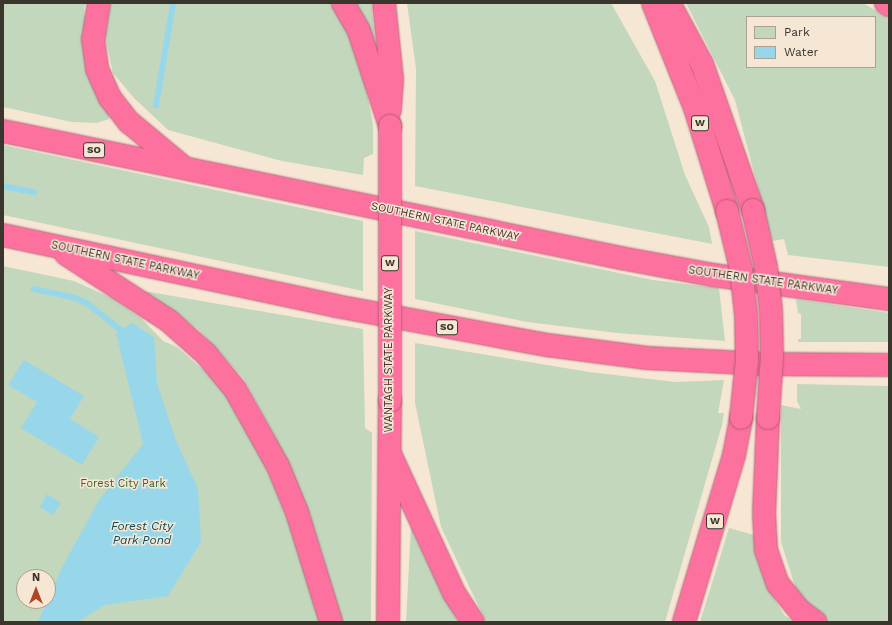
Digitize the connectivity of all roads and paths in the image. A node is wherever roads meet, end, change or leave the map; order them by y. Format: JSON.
{"nodes":[{"id":1,"x":99,"y":3,"type":"edge"},
{"id":2,"x":343,"y":3,"type":"edge"},
{"id":3,"x":384,"y":3,"type":"edge"},
{"id":4,"x":638,"y":3,"type":"edge"},
{"id":5,"x":654,"y":3,"type":"edge"},
{"id":6,"x":669,"y":3,"type":"edge"},
{"id":7,"x":886,"y":3,"type":"edge"},
{"id":8,"x":889,"y":4,"type":"edge"},
{"id":9,"x":667,"y":36,"type":"junction"},
{"id":10,"x":390,"y":126,"type":"junction"},
{"id":11,"x":3,"y":131,"type":"edge"},
{"id":12,"x":185,"y":170,"type":"junction"},
{"id":13,"x":3,"y":235,"type":"edge"},
{"id":14,"x":53,"y":246,"type":"junction"},
{"id":15,"x":889,"y":299,"type":"edge"},
{"id":16,"x":889,"y":365,"type":"edge"},
{"id":17,"x":388,"y":450,"type":"junction"},
{"id":18,"x":332,"y":622,"type":"edge"},
{"id":19,"x":388,"y":622,"type":"edge"},
{"id":20,"x":473,"y":622,"type":"edge"},
{"id":21,"x":684,"y":622,"type":"edge"},
{"id":22,"x":814,"y":622,"type":"edge"}],
"edges":[{"from":1,"to":12,"type":"highway"},
{"from":2,"to":10,"type":"highway"},
{"from":3,"to":10,"type":"highway","name":"WANTAGH STATE PARKWAY","number":"W"},
{"from":4,"to":9,"type":"highway"},
{"from":5,"to":9,"type":"highway","number":"W"},
{"from":6,"to":22,"type":"highway","bridge":true},
{"from":7,"to":8,"type":"highway"},
{"from":9,"to":21,"type":"highway","number":"W","bridge":true},
{"from":10,"to":17,"type":"highway","name":"WANTAGH STATE PARKWAY","number":"W","bridge":true},
{"from":11,"to":12,"type":"highway","name":"SOUTHERN STATE PARKWAY","number":"SO"},
{"from":12,"to":15,"type":"highway","name":"SOUTHERN STATE PARKWAY","number":"SO"},
{"from":13,"to":14,"type":"highway","name":"SOUTHERN STATE PARKWAY","number":"SO"},
{"from":14,"to":16,"type":"highway","name":"SOUTHERN STATE PARKWAY","number":"SO"},
{"from":14,"to":18,"type":"highway"},
{"from":17,"to":19,"type":"highway","name":"WANTAGH STATE PARKWAY","number":"W"},
{"from":17,"to":20,"type":"highway"}]}
